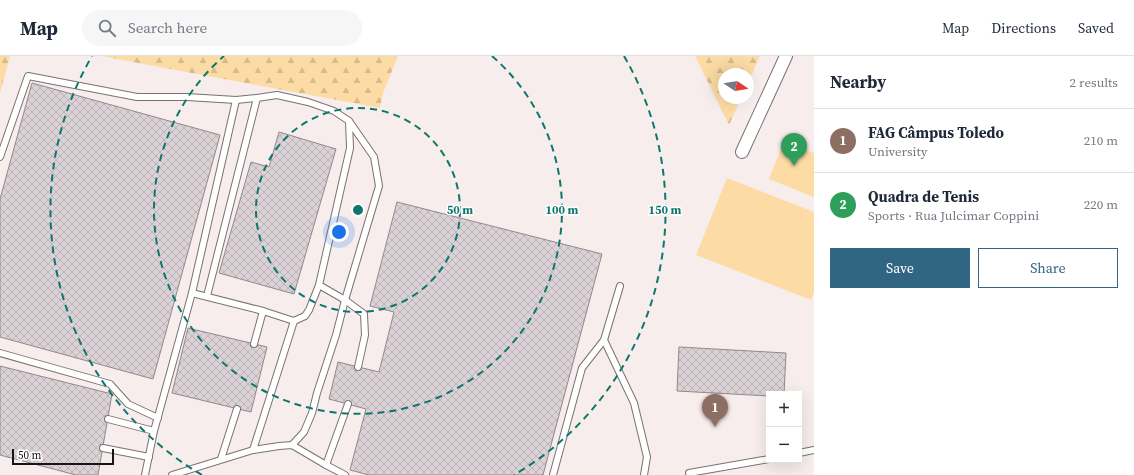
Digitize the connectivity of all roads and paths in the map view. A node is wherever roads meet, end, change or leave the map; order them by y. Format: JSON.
{"nodes":[{"id":1,"x":786,"y":56,"type":"edge"},
{"id":2,"x":257,"y":98,"type":"junction"},
{"id":3,"x":236,"y":100,"type":"junction"},
{"id":4,"x":348,"y":121,"type":"junction"},
{"id":5,"x":742,"y":152,"type":"dead end"},
{"id":6,"x":0,"y":157,"type":"edge"},
{"id":7,"x":319,"y":285,"type":"junction"},
{"id":8,"x":620,"y":286,"type":"dead end"},
{"id":9,"x":192,"y":293,"type":"junction"},
{"id":10,"x":207,"y":296,"type":"junction"},
{"id":11,"x":345,"y":300,"type":"junction"},
{"id":12,"x":263,"y":311,"type":"junction"},
{"id":13,"x":294,"y":321,"type":"junction"},
{"id":14,"x":604,"y":340,"type":"junction"},
{"id":15,"x":254,"y":344,"type":"dead end"},
{"id":16,"x":0,"y":353,"type":"edge"},
{"id":17,"x":358,"y":367,"type":"dead end"},
{"id":18,"x":348,"y":404,"type":"dead end"},
{"id":19,"x":237,"y":409,"type":"dead end"},
{"id":20,"x":158,"y":418,"type":"junction"},
{"id":21,"x":108,"y":419,"type":"dead end"},
{"id":22,"x":154,"y":431,"type":"junction"},
{"id":23,"x":292,"y":445,"type":"junction"},
{"id":24,"x":103,"y":448,"type":"dead end"},
{"id":25,"x":253,"y":450,"type":"junction"},
{"id":26,"x":814,"y":450,"type":"edge"},
{"id":27,"x":802,"y":452,"type":"edge"},
{"id":28,"x":149,"y":457,"type":"junction"},
{"id":29,"x":221,"y":459,"type":"junction"},
{"id":30,"x":766,"y":460,"type":"edge"},
{"id":31,"x":326,"y":465,"type":"junction"},
{"id":32,"x":689,"y":473,"type":"dead end"},
{"id":33,"x":145,"y":475,"type":"edge"},
{"id":34,"x":172,"y":475,"type":"edge"},
{"id":35,"x":345,"y":475,"type":"edge"},
{"id":36,"x":553,"y":475,"type":"edge"},
{"id":37,"x":644,"y":475,"type":"edge"}],
"edges":[{"from":1,"to":5,"type":"street"},
{"from":2,"to":3,"type":"lane"},
{"from":2,"to":4,"type":"lane"},
{"from":2,"to":10,"type":"lane"},
{"from":3,"to":6,"type":"lane"},
{"from":3,"to":9,"type":"lane"},
{"from":4,"to":7,"type":"lane"},
{"from":4,"to":11,"type":"lane"},
{"from":7,"to":11,"type":"lane"},
{"from":7,"to":13,"type":"lane"},
{"from":8,"to":14,"type":"lane"},
{"from":9,"to":10,"type":"lane"},
{"from":9,"to":20,"type":"lane"},
{"from":10,"to":12,"type":"lane"},
{"from":11,"to":17,"type":"lane"},
{"from":11,"to":23,"type":"lane"},
{"from":12,"to":13,"type":"lane"},
{"from":12,"to":15,"type":"lane"},
{"from":13,"to":25,"type":"lane"},
{"from":14,"to":36,"type":"lane"},
{"from":14,"to":37,"type":"lane"},
{"from":16,"to":20,"type":"lane"},
{"from":18,"to":31,"type":"lane"},
{"from":19,"to":29,"type":"lane"},
{"from":20,"to":22,"type":"lane"},
{"from":21,"to":22,"type":"lane"},
{"from":22,"to":28,"type":"lane"},
{"from":23,"to":25,"type":"lane"},
{"from":23,"to":31,"type":"lane"},
{"from":24,"to":28,"type":"lane"},
{"from":25,"to":29,"type":"lane"},
{"from":26,"to":27,"type":"lane"},
{"from":28,"to":33,"type":"lane"},
{"from":29,"to":34,"type":"lane"},
{"from":30,"to":32,"type":"lane"},
{"from":31,"to":35,"type":"lane"}]}
